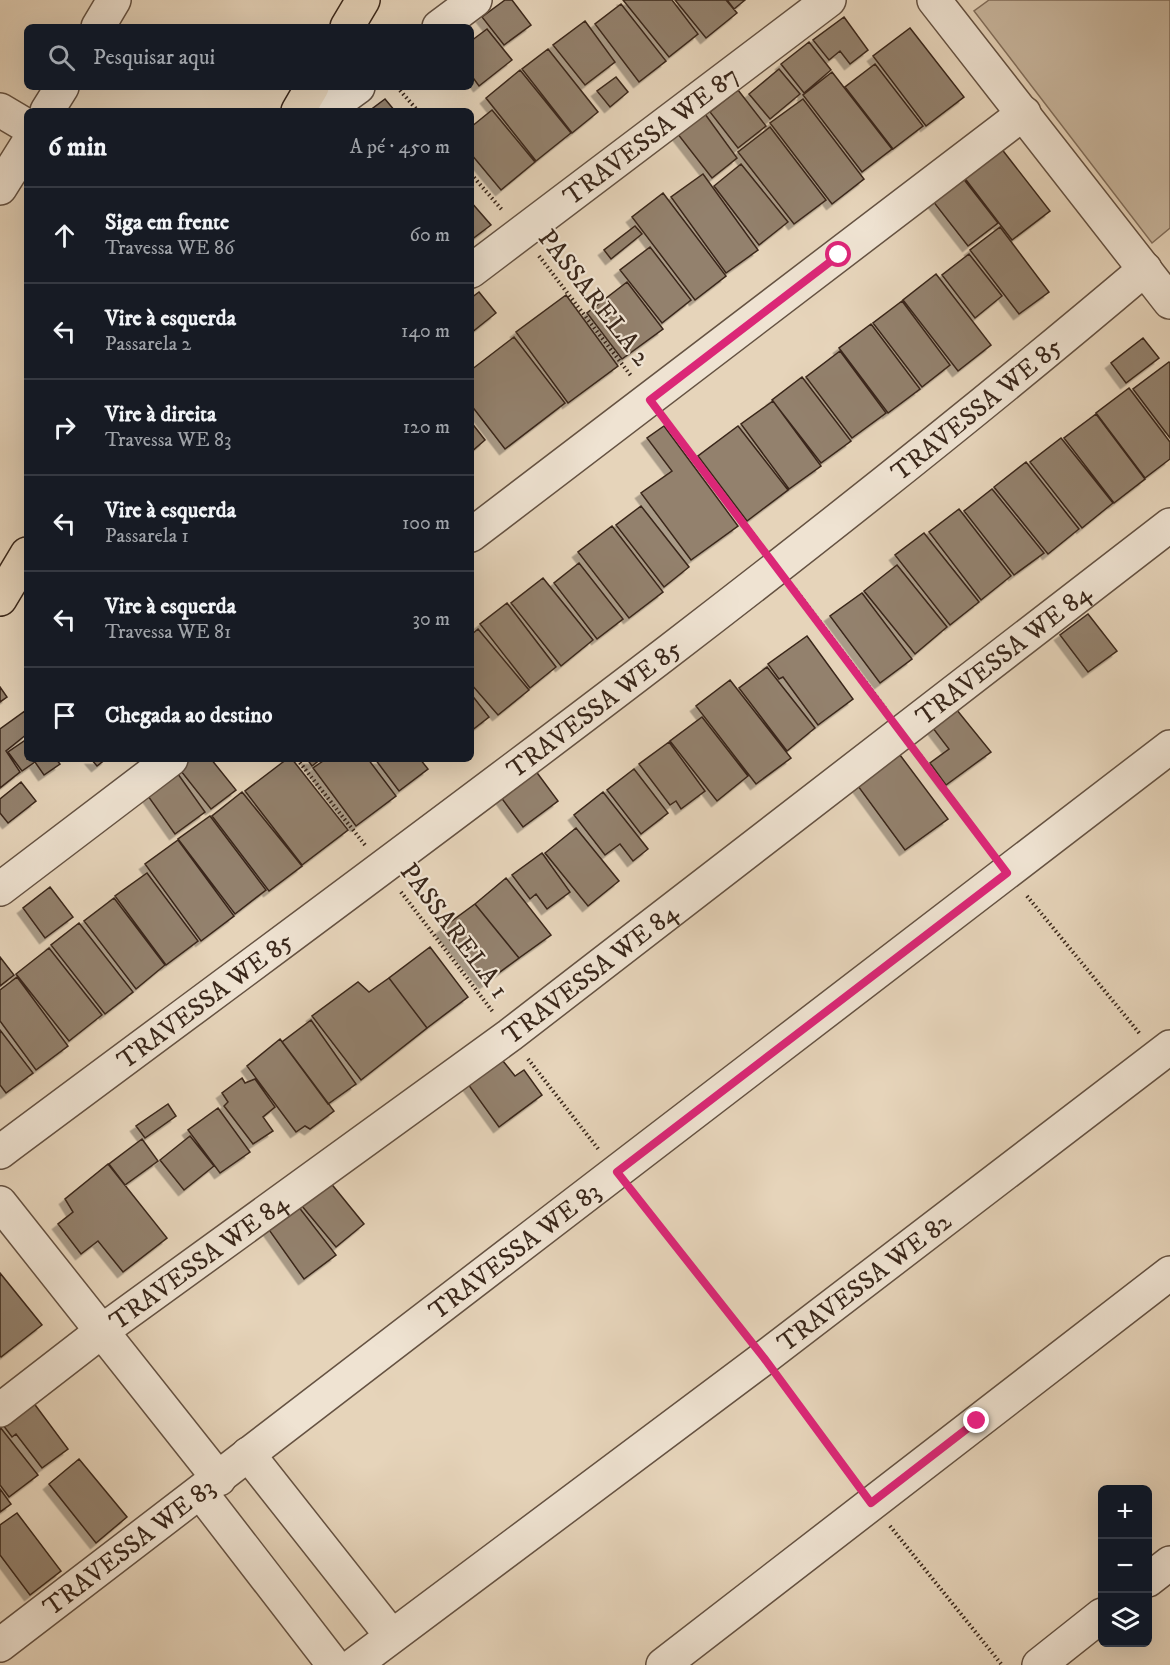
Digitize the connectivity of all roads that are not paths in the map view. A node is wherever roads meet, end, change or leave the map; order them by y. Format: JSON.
{"nodes":[{"id":1,"x":114,"y":0,"type":"edge"},
{"id":2,"x":363,"y":0,"type":"edge"},
{"id":3,"x":476,"y":0,"type":"edge"},
{"id":4,"x":830,"y":0,"type":"edge"},
{"id":5,"x":934,"y":0,"type":"edge"},
{"id":6,"x":100,"y":24,"type":"edge"},
{"id":7,"x":349,"y":24,"type":"edge"},
{"id":8,"x":443,"y":24,"type":"edge"},
{"id":9,"x":60,"y":90,"type":"edge"},
{"id":10,"x":310,"y":90,"type":"edge"},
{"id":11,"x":354,"y":90,"type":"edge"},
{"id":12,"x":49,"y":108,"type":"edge"},
{"id":13,"x":300,"y":108,"type":"edge"},
{"id":14,"x":329,"y":108,"type":"edge"},
{"id":15,"x":0,"y":110,"type":"edge"},
{"id":16,"x":1024,"y":112,"type":"junction"},
{"id":17,"x":24,"y":124,"type":"edge"},
{"id":18,"x":24,"y":150,"type":"edge"},
{"id":19,"x":0,"y":188,"type":"edge"},
{"id":20,"x":474,"y":269,"type":"edge"},
{"id":21,"x":1145,"y":269,"type":"junction"},
{"id":22,"x":1170,"y":302,"type":"edge"},
{"id":23,"x":1170,"y":525,"type":"edge"},
{"id":24,"x":474,"y":533,"type":"edge"},
{"id":25,"x":24,"y":561,"type":"edge"},
{"id":26,"x":10,"y":592,"type":"edge"},
{"id":27,"x":1170,"y":747,"type":"edge"},
{"id":28,"x":167,"y":762,"type":"edge"},
{"id":29,"x":0,"y":889,"type":"edge"},
{"id":30,"x":1164,"y":1052,"type":"edge"},
{"id":31,"x":0,"y":1152,"type":"edge"},
{"id":32,"x":0,"y":1203,"type":"edge"},
{"id":33,"x":1170,"y":1273,"type":"edge"},
{"id":34,"x":102,"y":1331,"type":"junction"},
{"id":35,"x":0,"y":1410,"type":"edge"},
{"id":36,"x":248,"y":1454,"type":"junction"},
{"id":37,"x":210,"y":1486,"type":"junction"},
{"id":38,"x":1170,"y":1563,"type":"edge"},
{"id":39,"x":1152,"y":1577,"type":"edge"},
{"id":40,"x":1098,"y":1618,"type":"edge"},
{"id":41,"x":392,"y":1635,"type":"junction"},
{"id":42,"x":0,"y":1645,"type":"edge"},
{"id":43,"x":336,"y":1664,"type":"edge"},
{"id":44,"x":663,"y":1665,"type":"edge"},
{"id":45,"x":1038,"y":1665,"type":"edge"}],
"edges":[{"from":1,"to":6,"type":"street"},
{"from":2,"to":7,"type":"main road"},
{"from":3,"to":8,"type":"street"},
{"from":4,"to":20,"type":"street","name":"TRAVESSA WE 87"},
{"from":5,"to":16,"type":"street"},
{"from":9,"to":12,"type":"street"},
{"from":10,"to":13,"type":"main road"},
{"from":11,"to":14,"type":"street"},
{"from":15,"to":17,"type":"street"},
{"from":16,"to":21,"type":"street"},
{"from":16,"to":24,"type":"street"},
{"from":18,"to":19,"type":"street"},
{"from":21,"to":22,"type":"street"},
{"from":21,"to":31,"type":"street","name":"TRAVESSA WE 85"},
{"from":23,"to":34,"type":"street","name":"TRAVESSA WE 84"},
{"from":25,"to":26,"type":"main road"},
{"from":27,"to":36,"type":"street","name":"TRAVESSA WE 83"},
{"from":28,"to":29,"type":"street"},
{"from":30,"to":41,"type":"street","name":"TRAVESSA WE 82"},
{"from":32,"to":34,"type":"street"},
{"from":33,"to":44,"type":"street"},
{"from":34,"to":35,"type":"street","name":"TRAVESSA WE 84"},
{"from":34,"to":37,"type":"street"},
{"from":36,"to":37,"type":"street","name":"TRAVESSA WE 83"},
{"from":36,"to":41,"type":"street"},
{"from":37,"to":42,"type":"street","name":"TRAVESSA WE 83"},
{"from":37,"to":43,"type":"street"},
{"from":38,"to":39,"type":"street"},
{"from":40,"to":45,"type":"street"},
{"from":41,"to":43,"type":"street","name":"TRAVESSA WE 82"}]}
